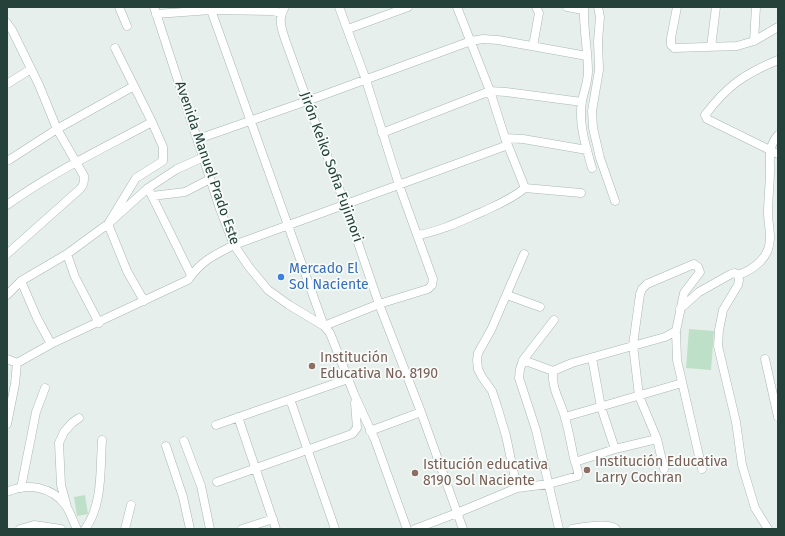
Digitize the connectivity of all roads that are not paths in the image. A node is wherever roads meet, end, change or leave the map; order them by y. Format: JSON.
{"nodes":[{"id":1,"x":119,"y":7,"type":"edge"},
{"id":2,"x":339,"y":7,"type":"edge"},
{"id":3,"x":408,"y":7,"type":"edge"},
{"id":4,"x":457,"y":7,"type":"edge"},
{"id":5,"x":536,"y":7,"type":"edge"},
{"id":6,"x":567,"y":7,"type":"edge"},
{"id":7,"x":598,"y":7,"type":"edge"},
{"id":8,"x":677,"y":7,"type":"edge"},
{"id":9,"x":716,"y":7,"type":"edge"},
{"id":10,"x":756,"y":7,"type":"edge"},
{"id":11,"x":584,"y":8,"type":"edge"},
{"id":12,"x":155,"y":10,"type":"edge"},
{"id":13,"x":210,"y":10,"type":"junction"},
{"id":14,"x":283,"y":10,"type":"edge"},
{"id":15,"x":7,"y":23,"type":"edge"},
{"id":16,"x":127,"y":26,"type":"dead end"},
{"id":17,"x":778,"y":28,"type":"edge"},
{"id":18,"x":348,"y":30,"type":"junction"},
{"id":19,"x":10,"y":32,"type":"edge"},
{"id":20,"x":471,"y":40,"type":"junction"},
{"id":21,"x":754,"y":41,"type":"junction"},
{"id":22,"x":533,"y":46,"type":"junction"},
{"id":23,"x":711,"y":47,"type":"junction"},
{"id":24,"x":115,"y":48,"type":"dead end"},
{"id":25,"x":587,"y":56,"type":"junction"},
{"id":26,"x":778,"y":60,"type":"edge"},
{"id":27,"x":31,"y":68,"type":"junction"},
{"id":28,"x":366,"y":80,"type":"junction"},
{"id":29,"x":7,"y":84,"type":"edge"},
{"id":30,"x":134,"y":86,"type":"junction"},
{"id":31,"x":490,"y":91,"type":"junction"},
{"id":32,"x":307,"y":101,"type":"junction"},
{"id":33,"x":582,"y":102,"type":"junction"},
{"id":34,"x":251,"y":120,"type":"junction"},
{"id":35,"x":152,"y":122,"type":"junction"},
{"id":36,"x":57,"y":129,"type":"junction"},
{"id":37,"x":382,"y":133,"type":"junction"},
{"id":38,"x":778,"y":135,"type":"edge"},
{"id":39,"x":198,"y":139,"type":"junction"},
{"id":40,"x":506,"y":141,"type":"junction"},
{"id":41,"x":587,"y":150,"type":"junction"},
{"id":42,"x":770,"y":150,"type":"junction"},
{"id":43,"x":778,"y":154,"type":"edge"},
{"id":44,"x":204,"y":157,"type":"junction"},
{"id":45,"x":9,"y":160,"type":"dead end"},
{"id":46,"x":76,"y":162,"type":"junction"},
{"id":47,"x":592,"y":168,"type":"dead end"},
{"id":48,"x":210,"y":179,"type":"junction"},
{"id":49,"x":399,"y":185,"type":"junction"},
{"id":50,"x":148,"y":188,"type":"junction"},
{"id":51,"x":525,"y":188,"type":"junction"},
{"id":52,"x":581,"y":193,"type":"dead end"},
{"id":53,"x":152,"y":196,"type":"junction"},
{"id":54,"x":615,"y":201,"type":"dead end"},
{"id":55,"x":7,"y":204,"type":"edge"},
{"id":56,"x":345,"y":205,"type":"junction"},
{"id":57,"x":108,"y":224,"type":"junction"},
{"id":58,"x":288,"y":225,"type":"junction"},
{"id":59,"x":418,"y":235,"type":"junction"},
{"id":60,"x":234,"y":244,"type":"junction"},
{"id":61,"x":7,"y":254,"type":"edge"},
{"id":62,"x":66,"y":254,"type":"junction"},
{"id":63,"x":524,"y":254,"type":"dead end"},
{"id":64,"x":738,"y":275,"type":"junction"},
{"id":65,"x":191,"y":276,"type":"junction"},
{"id":66,"x":21,"y":281,"type":"junction"},
{"id":67,"x":7,"y":295,"type":"edge"},
{"id":68,"x":507,"y":295,"type":"junction"},
{"id":69,"x":144,"y":301,"type":"junction"},
{"id":70,"x":379,"y":304,"type":"junction"},
{"id":71,"x":540,"y":308,"type":"dead end"},
{"id":72,"x":680,"y":309,"type":"junction"},
{"id":73,"x":554,"y":320,"type":"dead end"},
{"id":74,"x":99,"y":323,"type":"junction"},
{"id":75,"x":324,"y":326,"type":"junction"},
{"id":76,"x":676,"y":331,"type":"junction"},
{"id":77,"x":51,"y":344,"type":"junction"},
{"id":78,"x":633,"y":345,"type":"junction"},
{"id":79,"x":592,"y":358,"type":"junction"},
{"id":80,"x":7,"y":359,"type":"edge"},
{"id":81,"x":765,"y":359,"type":"dead end"},
{"id":82,"x":523,"y":360,"type":"junction"},
{"id":83,"x":17,"y":363,"type":"junction"},
{"id":84,"x":553,"y":370,"type":"junction"},
{"id":85,"x":348,"y":379,"type":"junction"},
{"id":86,"x":682,"y":383,"type":"junction"},
{"id":87,"x":45,"y":388,"type":"dead end"},
{"id":88,"x":354,"y":394,"type":"junction"},
{"id":89,"x":639,"y":396,"type":"junction"},
{"id":90,"x":290,"y":399,"type":"junction"},
{"id":91,"x":601,"y":407,"type":"junction"},
{"id":92,"x":421,"y":412,"type":"junction"},
{"id":93,"x":238,"y":417,"type":"junction"},
{"id":94,"x":565,"y":417,"type":"junction"},
{"id":95,"x":778,"y":417,"type":"edge"},
{"id":96,"x":79,"y":418,"type":"dead end"},
{"id":97,"x":7,"y":424,"type":"edge"},
{"id":98,"x":216,"y":425,"type":"dead end"},
{"id":99,"x":370,"y":431,"type":"junction"},
{"id":100,"x":657,"y":439,"type":"junction"},
{"id":101,"x":102,"y":440,"type":"dead end"},
{"id":102,"x":184,"y":441,"type":"dead end"},
{"id":103,"x":166,"y":446,"type":"dead end"},
{"id":104,"x":615,"y":449,"type":"junction"},
{"id":105,"x":308,"y":451,"type":"junction"},
{"id":106,"x":575,"y":462,"type":"junction"},
{"id":107,"x":256,"y":468,"type":"junction"},
{"id":108,"x":664,"y":469,"type":"dead end"},
{"id":109,"x":702,"y":469,"type":"dead end"},
{"id":110,"x":217,"y":482,"type":"dead end"},
{"id":111,"x":549,"y":484,"type":"junction"},
{"id":112,"x":21,"y":488,"type":"junction"},
{"id":113,"x":517,"y":488,"type":"junction"},
{"id":114,"x":7,"y":492,"type":"edge"},
{"id":115,"x":131,"y":505,"type":"dead end"},
{"id":116,"x":67,"y":507,"type":"junction"},
{"id":117,"x":457,"y":513,"type":"junction"},
{"id":118,"x":273,"y":519,"type":"junction"},
{"id":119,"x":614,"y":528,"type":"edge"},
{"id":120,"x":20,"y":529,"type":"edge"},
{"id":121,"x":61,"y":529,"type":"edge"},
{"id":122,"x":77,"y":529,"type":"edge"},
{"id":123,"x":85,"y":529,"type":"edge"},
{"id":124,"x":125,"y":529,"type":"edge"},
{"id":125,"x":190,"y":529,"type":"edge"},
{"id":126,"x":210,"y":529,"type":"edge"},
{"id":127,"x":242,"y":529,"type":"edge"},
{"id":128,"x":276,"y":529,"type":"edge"},
{"id":129,"x":335,"y":529,"type":"edge"},
{"id":130,"x":407,"y":529,"type":"edge"},
{"id":131,"x":415,"y":529,"type":"edge"},
{"id":132,"x":463,"y":529,"type":"edge"},
{"id":133,"x":560,"y":529,"type":"edge"},
{"id":134,"x":572,"y":529,"type":"edge"},
{"id":135,"x":768,"y":529,"type":"edge"}],
"edges":[{"from":1,"to":16,"type":"street"},
{"from":2,"to":18,"type":"street"},
{"from":3,"to":18,"type":"street"},
{"from":4,"to":20,"type":"street"},
{"from":5,"to":22,"type":"street"},
{"from":6,"to":11,"type":"street"},
{"from":7,"to":54,"type":"street"},
{"from":8,"to":23,"type":"street"},
{"from":9,"to":23,"type":"street"},
{"from":10,"to":21,"type":"street"},
{"from":11,"to":25,"type":"street"},
{"from":12,"to":13,"type":"street"},
{"from":12,"to":39,"type":"street","name":"Avenida Manuel Prado Este"},
{"from":13,"to":14,"type":"street"},
{"from":13,"to":34,"type":"street"},
{"from":14,"to":32,"type":"street","name":"Jirón Keiko Sofia Fujimori"},
{"from":15,"to":19,"type":"street"},
{"from":17,"to":21,"type":"street"},
{"from":18,"to":28,"type":"street"},
{"from":19,"to":27,"type":"street"},
{"from":20,"to":22,"type":"street"},
{"from":20,"to":28,"type":"street"},
{"from":20,"to":31,"type":"street"},
{"from":21,"to":23,"type":"street"},
{"from":22,"to":25,"type":"street"},
{"from":24,"to":30,"type":"street"},
{"from":25,"to":33,"type":"street"},
{"from":26,"to":42,"type":"street"},
{"from":27,"to":29,"type":"street"},
{"from":27,"to":36,"type":"street"},
{"from":28,"to":32,"type":"street"},
{"from":28,"to":37,"type":"street"},
{"from":30,"to":35,"type":"street"},
{"from":30,"to":36,"type":"street"},
{"from":31,"to":33,"type":"street"},
{"from":31,"to":37,"type":"street"},
{"from":31,"to":40,"type":"street"},
{"from":32,"to":34,"type":"street"},
{"from":32,"to":56,"type":"street","name":"Jirón Keiko Sofia Fujimori"},
{"from":33,"to":41,"type":"street"},
{"from":34,"to":39,"type":"street"},
{"from":34,"to":58,"type":"street"},
{"from":35,"to":46,"type":"street"},
{"from":35,"to":57,"type":"street"},
{"from":36,"to":45,"type":"street"},
{"from":36,"to":46,"type":"street"},
{"from":37,"to":49,"type":"street"},
{"from":38,"to":42,"type":"street"},
{"from":39,"to":44,"type":"street","name":"Avenida Manuel Prado Este"},
{"from":40,"to":41,"type":"street"},
{"from":40,"to":49,"type":"street"},
{"from":40,"to":51,"type":"street"},
{"from":41,"to":47,"type":"street"},
{"from":42,"to":43,"type":"street"},
{"from":42,"to":64,"type":"street"},
{"from":44,"to":48,"type":"street","name":"Avenida Manuel Prado Este"},
{"from":44,"to":50,"type":"street"},
{"from":46,"to":55,"type":"street"},
{"from":46,"to":61,"type":"street"},
{"from":48,"to":53,"type":"street"},
{"from":48,"to":60,"type":"street","name":"Avenida Manuel Prado Este"},
{"from":49,"to":56,"type":"street"},
{"from":49,"to":59,"type":"street"},
{"from":50,"to":53,"type":"street"},
{"from":50,"to":57,"type":"street"},
{"from":51,"to":52,"type":"street"},
{"from":51,"to":59,"type":"street"},
{"from":53,"to":65,"type":"street"},
{"from":56,"to":58,"type":"street"},
{"from":56,"to":70,"type":"street","name":"Jirón Keiko Sofia Fujimori"},
{"from":57,"to":62,"type":"street"},
{"from":57,"to":69,"type":"street"},
{"from":58,"to":60,"type":"street"},
{"from":58,"to":75,"type":"street"},
{"from":59,"to":70,"type":"street"},
{"from":60,"to":65,"type":"street"},
{"from":60,"to":75,"type":"street","name":"Avenida Manuel Prado Este"},
{"from":62,"to":66,"type":"street"},
{"from":62,"to":74,"type":"street"},
{"from":63,"to":68,"type":"street"},
{"from":64,"to":72,"type":"street"},
{"from":64,"to":135,"type":"street"},
{"from":65,"to":69,"type":"street"},
{"from":66,"to":67,"type":"street"},
{"from":66,"to":77,"type":"street"},
{"from":68,"to":71,"type":"street"},
{"from":68,"to":113,"type":"street"},
{"from":69,"to":74,"type":"street"},
{"from":70,"to":75,"type":"street"},
{"from":70,"to":92,"type":"street","name":"Jirón Keiko Sofia Fujimori"},
{"from":72,"to":76,"type":"street"},
{"from":72,"to":78,"type":"street"},
{"from":73,"to":82,"type":"street"},
{"from":74,"to":77,"type":"street"},
{"from":75,"to":85,"type":"street","name":"Avenida Manuel Prado Este"},
{"from":76,"to":78,"type":"street"},
{"from":76,"to":86,"type":"street"},
{"from":77,"to":83,"type":"street"},
{"from":78,"to":79,"type":"street"},
{"from":78,"to":89,"type":"street"},
{"from":79,"to":84,"type":"street"},
{"from":79,"to":91,"type":"street"},
{"from":80,"to":83,"type":"street"},
{"from":81,"to":95,"type":"street"},
{"from":82,"to":84,"type":"street"},
{"from":82,"to":111,"type":"street"},
{"from":83,"to":97,"type":"street"},
{"from":84,"to":94,"type":"street"},
{"from":85,"to":88,"type":"street","name":"Avenida Manuel Prado Este"},
{"from":85,"to":90,"type":"street"},
{"from":86,"to":89,"type":"street"},
{"from":86,"to":109,"type":"street"},
{"from":87,"to":112,"type":"street"},
{"from":88,"to":99,"type":"street","name":"Avenida Manuel Prado Este"},
{"from":88,"to":105,"type":"street"},
{"from":89,"to":91,"type":"street"},
{"from":89,"to":100,"type":"street"},
{"from":90,"to":93,"type":"street"},
{"from":90,"to":105,"type":"street"},
{"from":91,"to":94,"type":"street"},
{"from":91,"to":104,"type":"street"},
{"from":92,"to":99,"type":"street"},
{"from":92,"to":117,"type":"street","name":"Jirón Keiko Sofia Fujimori"},
{"from":93,"to":98,"type":"street"},
{"from":93,"to":107,"type":"street"},
{"from":94,"to":106,"type":"street"},
{"from":96,"to":116,"type":"street"},
{"from":99,"to":130,"type":"street","name":"Avenida Manuel Prado Este"},
{"from":100,"to":104,"type":"street"},
{"from":100,"to":108,"type":"street"},
{"from":101,"to":123,"type":"street"},
{"from":102,"to":126,"type":"street"},
{"from":103,"to":125,"type":"street"},
{"from":104,"to":106,"type":"street"},
{"from":105,"to":107,"type":"street"},
{"from":105,"to":129,"type":"street"},
{"from":106,"to":111,"type":"street"},
{"from":107,"to":110,"type":"street"},
{"from":107,"to":118,"type":"street"},
{"from":111,"to":113,"type":"street"},
{"from":111,"to":133,"type":"street"},
{"from":112,"to":114,"type":"street"},
{"from":112,"to":116,"type":"street"},
{"from":113,"to":117,"type":"street"},
{"from":115,"to":124,"type":"street"},
{"from":116,"to":122,"type":"street"},
{"from":117,"to":131,"type":"street"},
{"from":117,"to":132,"type":"street","name":"Jirón Keiko Sofia Fujimori"},
{"from":118,"to":127,"type":"street"},
{"from":118,"to":128,"type":"street"},
{"from":119,"to":134,"type":"street"},
{"from":120,"to":121,"type":"street"}]}
